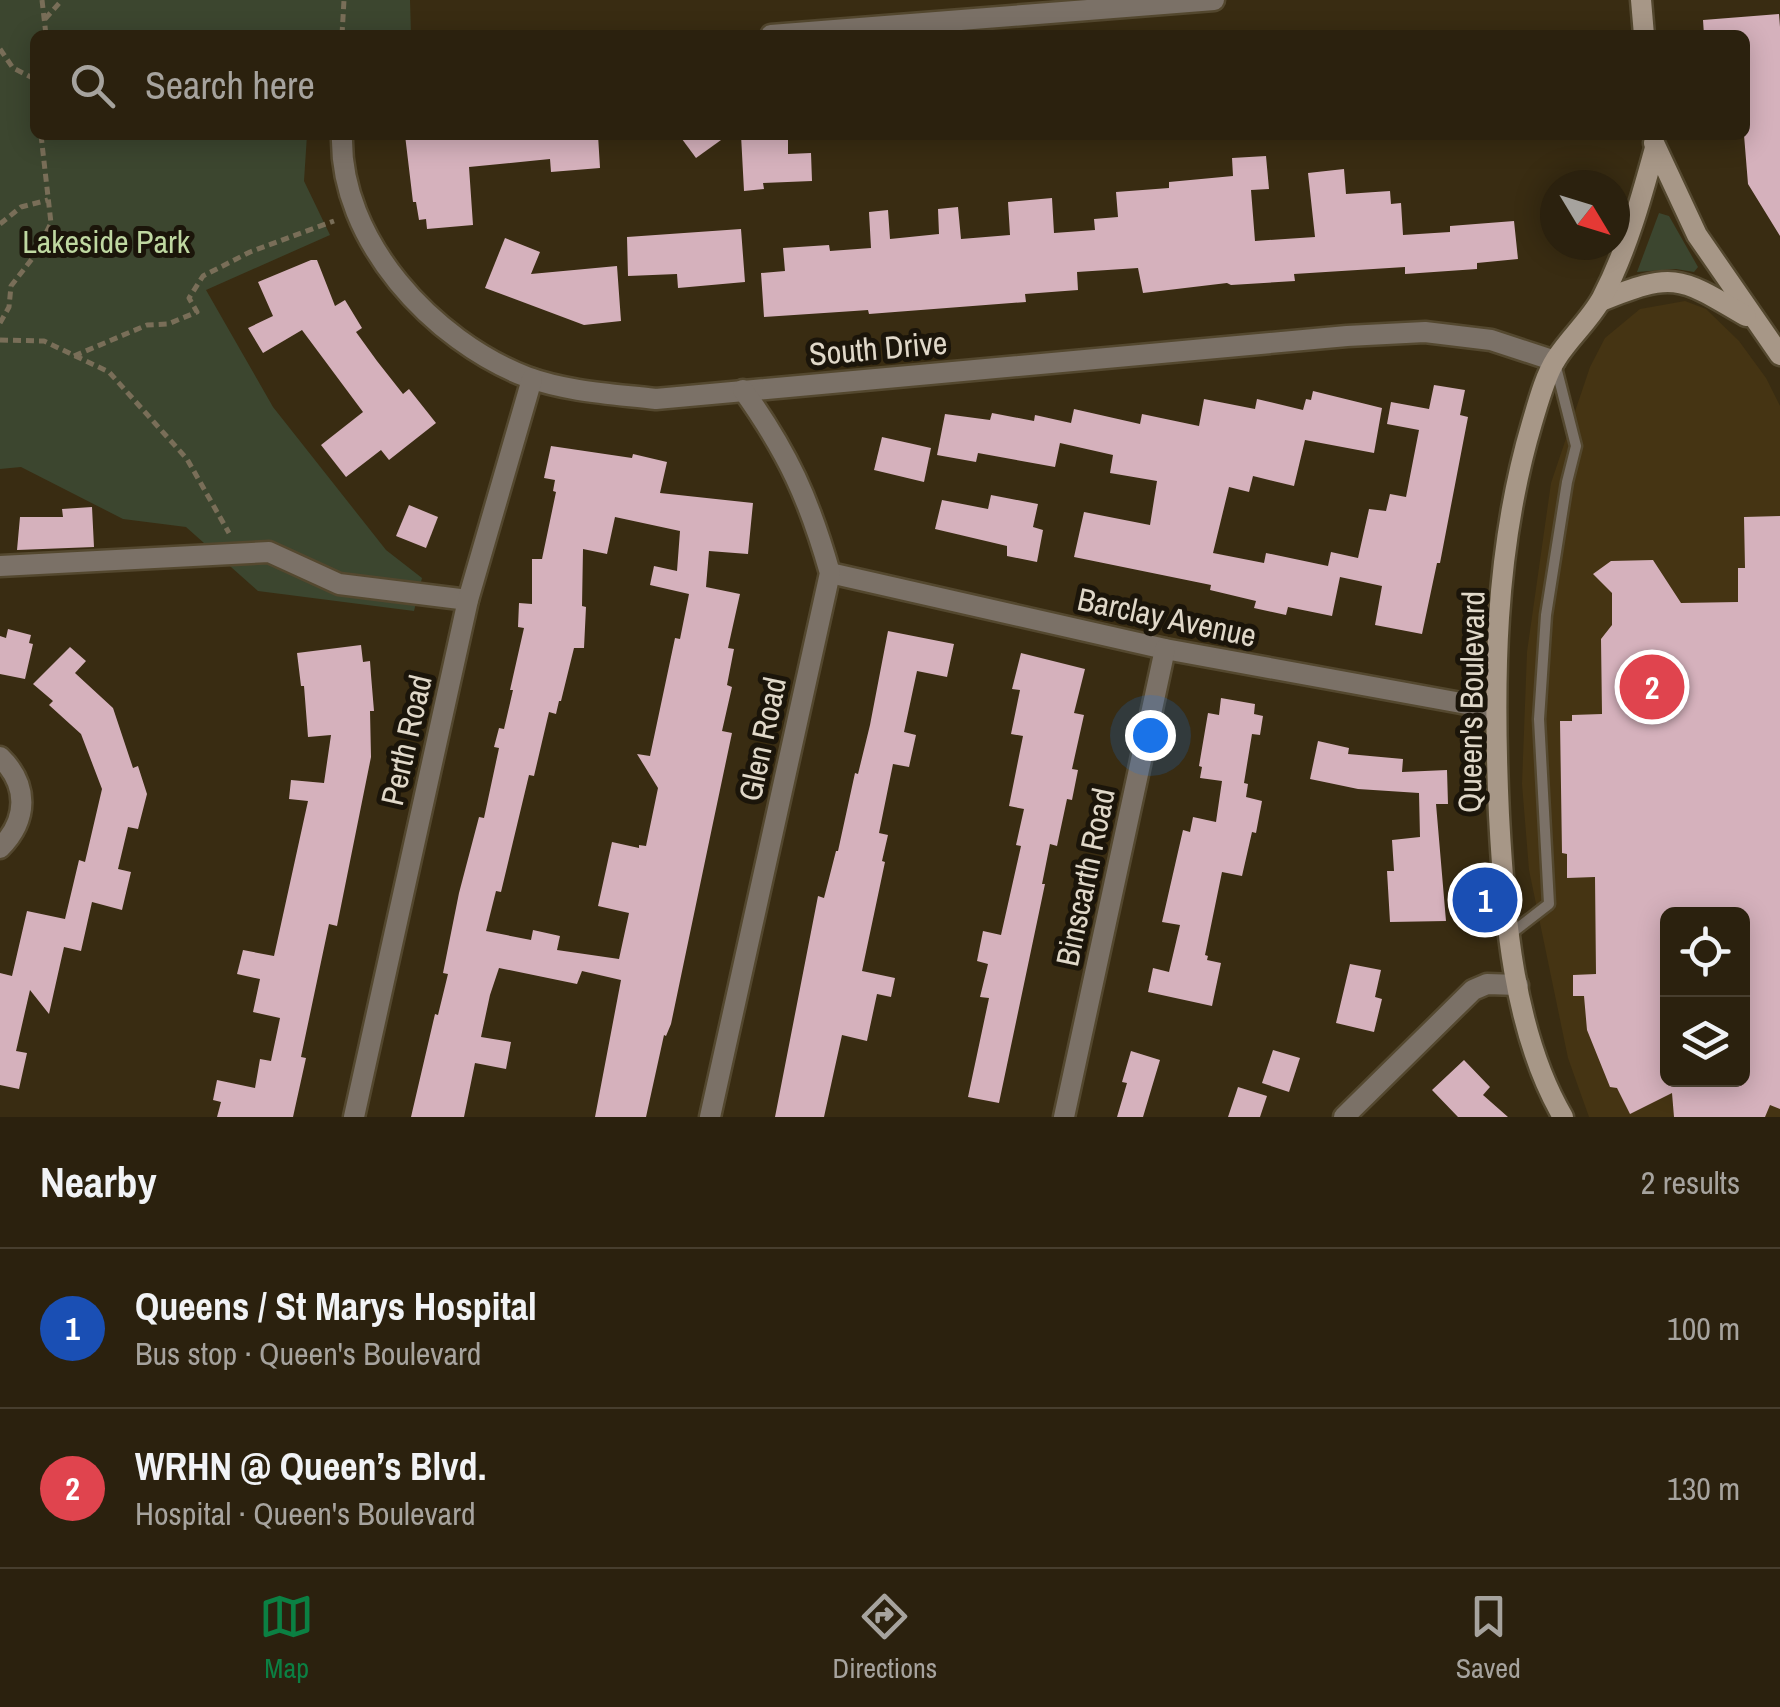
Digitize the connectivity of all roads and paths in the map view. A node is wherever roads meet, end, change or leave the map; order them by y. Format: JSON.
{"nodes":[{"id":1,"x":42,"y":0,"type":"edge"},
{"id":2,"x":62,"y":0,"type":"edge"},
{"id":3,"x":344,"y":0,"type":"edge"},
{"id":4,"x":1214,"y":0,"type":"edge"},
{"id":5,"x":1641,"y":0,"type":"edge"},
{"id":6,"x":45,"y":19,"type":"junction"},
{"id":7,"x":46,"y":30,"type":"edge"},
{"id":8,"x":342,"y":30,"type":"edge"},
{"id":9,"x":834,"y":30,"type":"edge"},
{"id":10,"x":1644,"y":30,"type":"edge"},
{"id":11,"x":0,"y":49,"type":"edge"},
{"id":12,"x":30,"y":77,"type":"edge"},
{"id":13,"x":42,"y":140,"type":"edge"},
{"id":14,"x":343,"y":140,"type":"edge"},
{"id":15,"x":1654,"y":141,"type":"edge"},
{"id":16,"x":48,"y":200,"type":"junction"},
{"id":17,"x":334,"y":221,"type":"dead end"},
{"id":18,"x":0,"y":224,"type":"edge"},
{"id":19,"x":1601,"y":301,"type":"junction"},
{"id":20,"x":0,"y":323,"type":"edge"},
{"id":21,"x":1767,"y":330,"type":"edge"},
{"id":22,"x":0,"y":340,"type":"edge"},
{"id":23,"x":1780,"y":355,"type":"edge"},
{"id":24,"x":74,"y":356,"type":"junction"},
{"id":25,"x":1555,"y":361,"type":"junction"},
{"id":26,"x":532,"y":378,"type":"junction"},
{"id":27,"x":744,"y":390,"type":"junction"},
{"id":28,"x":240,"y":553,"type":"junction"},
{"id":29,"x":0,"y":566,"type":"edge"},
{"id":30,"x":830,"y":573,"type":"junction"},
{"id":31,"x":468,"y":600,"type":"junction"},
{"id":32,"x":1165,"y":649,"type":"junction"},
{"id":33,"x":1494,"y":710,"type":"junction"},
{"id":34,"x":0,"y":757,"type":"edge"},
{"id":35,"x":0,"y":848,"type":"edge"},
{"id":36,"x":1508,"y":935,"type":"junction"},
{"id":37,"x":1518,"y":986,"type":"junction"},
{"id":38,"x":354,"y":1117,"type":"edge"},
{"id":39,"x":710,"y":1117,"type":"edge"},
{"id":40,"x":1064,"y":1117,"type":"edge"},
{"id":41,"x":1344,"y":1117,"type":"edge"},
{"id":42,"x":1563,"y":1117,"type":"edge"}],
"edges":[{"from":1,"to":6,"type":"path"},
{"from":2,"to":6,"type":"path"},
{"from":3,"to":8,"type":"path"},
{"from":4,"to":9,"type":"street"},
{"from":5,"to":10,"type":"street"},
{"from":6,"to":7,"type":"path"},
{"from":11,"to":12,"type":"path"},
{"from":13,"to":16,"type":"path"},
{"from":14,"to":26,"type":"street","name":"South Drive"},
{"from":15,"to":19,"type":"street","name":"Queen's Boulevard"},
{"from":15,"to":21,"type":"street","name":"Queen's Boulevard"},
{"from":16,"to":18,"type":"path"},
{"from":16,"to":20,"type":"path"},
{"from":17,"to":24,"type":"path"},
{"from":19,"to":21,"type":"street","name":"Queen's Boulevard"},
{"from":19,"to":25,"type":"street","name":"Queen's Boulevard"},
{"from":21,"to":23,"type":"street","name":"Queen's Boulevard"},
{"from":22,"to":24,"type":"path"},
{"from":24,"to":28,"type":"path"},
{"from":25,"to":27,"type":"street","name":"South Drive"},
{"from":25,"to":33,"type":"street","name":"Queen's Boulevard"},
{"from":25,"to":36,"type":"lane"},
{"from":26,"to":27,"type":"street","name":"South Drive"},
{"from":26,"to":31,"type":"street","name":"Perth Road"},
{"from":27,"to":30,"type":"street","name":"Glen Road"},
{"from":28,"to":29,"type":"street"},
{"from":28,"to":31,"type":"street"},
{"from":30,"to":32,"type":"street","name":"Barclay Avenue"},
{"from":30,"to":39,"type":"street","name":"Glen Road"},
{"from":31,"to":38,"type":"street","name":"Perth Road"},
{"from":32,"to":33,"type":"street","name":"Barclay Avenue"},
{"from":32,"to":40,"type":"street","name":"Binscarth Road"},
{"from":33,"to":36,"type":"street","name":"Queen's Boulevard"},
{"from":34,"to":35,"type":"street"},
{"from":36,"to":37,"type":"street","name":"Queen's Boulevard"},
{"from":37,"to":41,"type":"street"},
{"from":37,"to":42,"type":"street","name":"Queen's Boulevard"}]}
